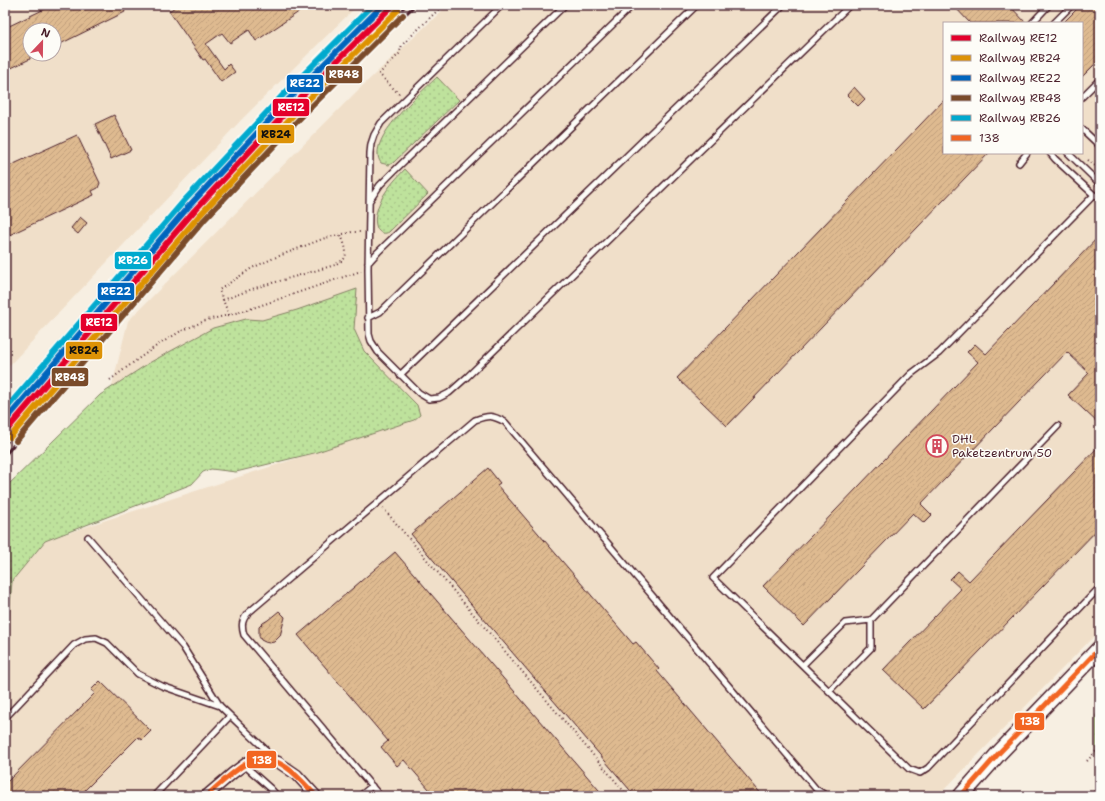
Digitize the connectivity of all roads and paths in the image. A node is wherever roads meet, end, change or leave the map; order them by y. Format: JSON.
{"nodes":[{"id":1,"x":443,"y":5,"type":"edge"},
{"id":2,"x":502,"y":5,"type":"edge"},
{"id":3,"x":565,"y":5,"type":"edge"},
{"id":4,"x":633,"y":5,"type":"edge"},
{"id":5,"x":697,"y":5,"type":"edge"},
{"id":6,"x":783,"y":5,"type":"edge"},
{"id":7,"x":850,"y":5,"type":"edge"},
{"id":8,"x":1049,"y":5,"type":"edge"},
{"id":9,"x":1072,"y":5,"type":"edge"},
{"id":10,"x":1033,"y":22,"type":"edge"},
{"id":11,"x":1055,"y":22,"type":"edge"},
{"id":12,"x":1100,"y":79,"type":"edge"},
{"id":13,"x":1083,"y":96,"type":"edge"},
{"id":14,"x":404,"y":100,"type":"junction"},
{"id":15,"x":1083,"y":130,"type":"edge"},
{"id":16,"x":1100,"y":146,"type":"edge"},
{"id":17,"x":1026,"y":154,"type":"edge"},
{"id":18,"x":1051,"y":154,"type":"edge"},
{"id":19,"x":1069,"y":154,"type":"edge"},
{"id":20,"x":1084,"y":157,"type":"dead end"},
{"id":21,"x":1019,"y":163,"type":"dead end"},
{"id":22,"x":1100,"y":170,"type":"edge"},
{"id":23,"x":1100,"y":184,"type":"edge"},
{"id":24,"x":1094,"y":195,"type":"junction"},
{"id":25,"x":1100,"y":197,"type":"edge"},
{"id":26,"x":369,"y":201,"type":"junction"},
{"id":27,"x":369,"y":232,"type":"junction"},
{"id":28,"x":341,"y":234,"type":"junction"},
{"id":29,"x":368,"y":266,"type":"junction"},
{"id":30,"x":223,"y":300,"type":"junction"},
{"id":31,"x":228,"y":315,"type":"junction"},
{"id":32,"x":368,"y":318,"type":"junction"},
{"id":33,"x":400,"y":375,"type":"junction"},
{"id":34,"x":110,"y":380,"type":"dead end"},
{"id":35,"x":1058,"y":426,"type":"dead end"},
{"id":36,"x":378,"y":502,"type":"junction"},
{"id":37,"x":88,"y":537,"type":"dead end"},
{"id":38,"x":1100,"y":587,"type":"edge"},
{"id":39,"x":871,"y":620,"type":"junction"},
{"id":40,"x":1100,"y":648,"type":"edge"},
{"id":41,"x":803,"y":665,"type":"junction"},
{"id":42,"x":829,"y":691,"type":"junction"},
{"id":43,"x":220,"y":706,"type":"junction"},
{"id":44,"x":230,"y":716,"type":"junction"},
{"id":45,"x":5,"y":718,"type":"edge"},
{"id":46,"x":1100,"y":747,"type":"edge"},
{"id":47,"x":269,"y":760,"type":"junction"},
{"id":48,"x":1087,"y":761,"type":"dead end"},
{"id":49,"x":244,"y":765,"type":"junction"},
{"id":50,"x":372,"y":786,"type":"junction"},
{"id":51,"x":154,"y":796,"type":"edge"},
{"id":52,"x":206,"y":796,"type":"edge"},
{"id":53,"x":277,"y":796,"type":"edge"},
{"id":54,"x":316,"y":796,"type":"edge"},
{"id":55,"x":360,"y":796,"type":"edge"},
{"id":56,"x":380,"y":796,"type":"edge"},
{"id":57,"x":628,"y":796,"type":"edge"},
{"id":58,"x":828,"y":796,"type":"edge"},
{"id":59,"x":961,"y":796,"type":"edge"}],
"edges":[{"from":1,"to":14,"type":"path"},
{"from":2,"to":14,"type":"lane"},
{"from":3,"to":26,"type":"lane"},
{"from":4,"to":29,"type":"lane"},
{"from":5,"to":32,"type":"lane"},
{"from":6,"to":33,"type":"lane"},
{"from":7,"to":33,"type":"lane"},
{"from":8,"to":10,"type":"lane"},
{"from":9,"to":11,"type":"lane"},
{"from":12,"to":13,"type":"lane"},
{"from":14,"to":26,"type":"lane"},
{"from":15,"to":16,"type":"lane"},
{"from":17,"to":21,"type":"lane"},
{"from":18,"to":24,"type":"lane"},
{"from":19,"to":23,"type":"lane"},
{"from":20,"to":22,"type":"path"},
{"from":24,"to":25,"type":"lane"},
{"from":24,"to":41,"type":"lane"},
{"from":26,"to":27,"type":"lane"},
{"from":27,"to":28,"type":"path"},
{"from":27,"to":29,"type":"lane"},
{"from":28,"to":30,"type":"path"},
{"from":28,"to":30,"type":"path"},
{"from":29,"to":31,"type":"path"},
{"from":29,"to":32,"type":"lane"},
{"from":30,"to":31,"type":"path"},
{"from":31,"to":34,"type":"path"},
{"from":32,"to":33,"type":"lane"},
{"from":35,"to":39,"type":"lane"},
{"from":36,"to":50,"type":"lane"},
{"from":36,"to":57,"type":"path"},
{"from":36,"to":58,"type":"lane"},
{"from":37,"to":43,"type":"lane"},
{"from":38,"to":42,"type":"lane"},
{"from":39,"to":41,"type":"lane"},
{"from":39,"to":42,"type":"lane"},
{"from":40,"to":59,"type":"main road"},
{"from":41,"to":42,"type":"lane"},
{"from":43,"to":44,"type":"lane"},
{"from":43,"to":45,"type":"lane"},
{"from":44,"to":47,"type":"lane"},
{"from":44,"to":51,"type":"lane"},
{"from":46,"to":48,"type":"path"},
{"from":47,"to":49,"type":"street"},
{"from":47,"to":54,"type":"street"},
{"from":49,"to":52,"type":"street"},
{"from":49,"to":53,"type":"lane"},
{"from":50,"to":55,"type":"lane"},
{"from":50,"to":56,"type":"lane"}]}
